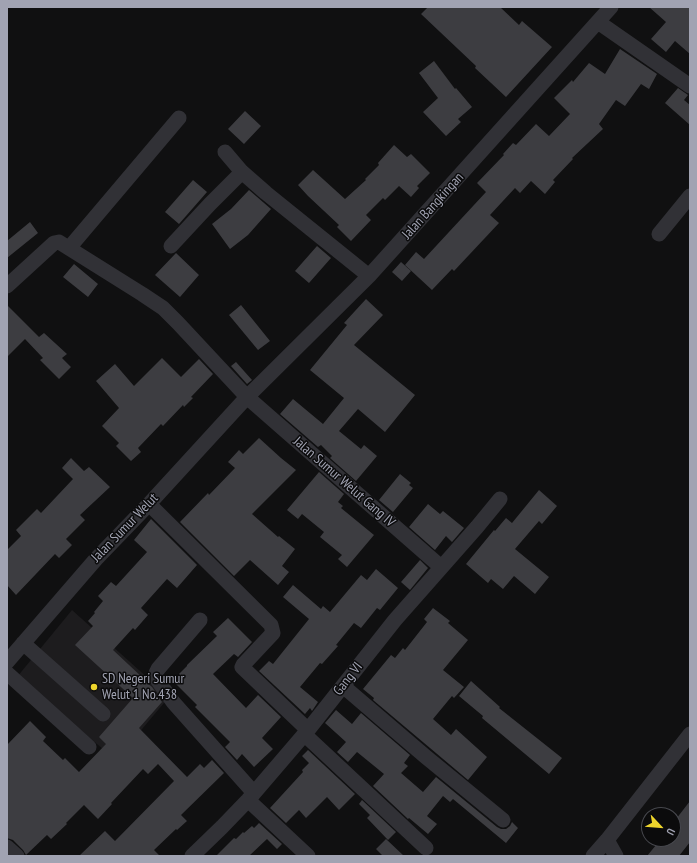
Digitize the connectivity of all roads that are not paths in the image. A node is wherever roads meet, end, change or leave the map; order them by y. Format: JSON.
{"nodes":[{"id":1,"x":611,"y":7,"type":"edge"},
{"id":2,"x":598,"y":22,"type":"junction"},
{"id":3,"x":690,"y":86,"type":"edge"},
{"id":4,"x":179,"y":118,"type":"dead end"},
{"id":5,"x":225,"y":152,"type":"dead end"},
{"id":6,"x":242,"y":172,"type":"junction"},
{"id":7,"x":690,"y":196,"type":"edge"},
{"id":8,"x":659,"y":234,"type":"dead end"},
{"id":9,"x":171,"y":246,"type":"dead end"},
{"id":10,"x":69,"y":248,"type":"junction"},
{"id":11,"x":369,"y":276,"type":"junction"},
{"id":12,"x":7,"y":286,"type":"edge"},
{"id":13,"x":247,"y":397,"type":"junction"},
{"id":14,"x":500,"y":499,"type":"dead end"},
{"id":15,"x":149,"y":504,"type":"junction"},
{"id":16,"x":441,"y":568,"type":"junction"},
{"id":17,"x":200,"y":620,"type":"dead end"},
{"id":18,"x":23,"y":643,"type":"junction"},
{"id":19,"x":7,"y":662,"type":"edge"},
{"id":20,"x":7,"y":673,"type":"edge"},
{"id":21,"x":343,"y":686,"type":"junction"},
{"id":22,"x":103,"y":714,"type":"dead end"},
{"id":23,"x":306,"y":732,"type":"junction"},
{"id":24,"x":690,"y":734,"type":"edge"},
{"id":25,"x":89,"y":747,"type":"dead end"},
{"id":26,"x":251,"y":796,"type":"junction"},
{"id":27,"x":503,"y":820,"type":"dead end"},
{"id":28,"x":607,"y":840,"type":"junction"},
{"id":29,"x":7,"y":847,"type":"edge"},
{"id":30,"x":426,"y":848,"type":"dead end"},
{"id":31,"x":17,"y":856,"type":"edge"},
{"id":32,"x":192,"y":856,"type":"edge"},
{"id":33,"x":308,"y":856,"type":"edge"},
{"id":34,"x":593,"y":856,"type":"edge"},
{"id":35,"x":616,"y":856,"type":"edge"}],
"edges":[{"from":1,"to":2,"type":"street","name":"Jalan Bangkingan"},
{"from":2,"to":3,"type":"street"},
{"from":2,"to":11,"type":"street","name":"Jalan Bangkingan"},
{"from":4,"to":10,"type":"street"},
{"from":5,"to":6,"type":"street"},
{"from":6,"to":9,"type":"street"},
{"from":6,"to":11,"type":"street"},
{"from":7,"to":8,"type":"street"},
{"from":10,"to":12,"type":"street"},
{"from":10,"to":13,"type":"street","name":"Jalan Sumur Welut Gang IV"},
{"from":11,"to":13,"type":"street","name":"Jalan Bangkingan"},
{"from":13,"to":15,"type":"street","name":"Jalan Sumur Welut"},
{"from":13,"to":16,"type":"street","name":"Jalan Sumur Welut Gang IV"},
{"from":14,"to":16,"type":"street","name":"Gang VI"},
{"from":15,"to":18,"type":"street","name":"Jalan Sumur Welut"},
{"from":15,"to":23,"type":"street"},
{"from":16,"to":21,"type":"street","name":"Gang VI"},
{"from":17,"to":26,"type":"street"},
{"from":18,"to":19,"type":"street","name":"Jalan Sumur Welut"},
{"from":18,"to":22,"type":"street"},
{"from":20,"to":25,"type":"street"},
{"from":21,"to":23,"type":"street","name":"Gang VI"},
{"from":21,"to":27,"type":"street"},
{"from":23,"to":26,"type":"street","name":"Gang VI"},
{"from":23,"to":30,"type":"street"},
{"from":24,"to":28,"type":"street"},
{"from":26,"to":32,"type":"street","name":"Gang VI"},
{"from":26,"to":33,"type":"street"},
{"from":28,"to":34,"type":"street"},
{"from":28,"to":35,"type":"street"},
{"from":29,"to":31,"type":"street"}]}
